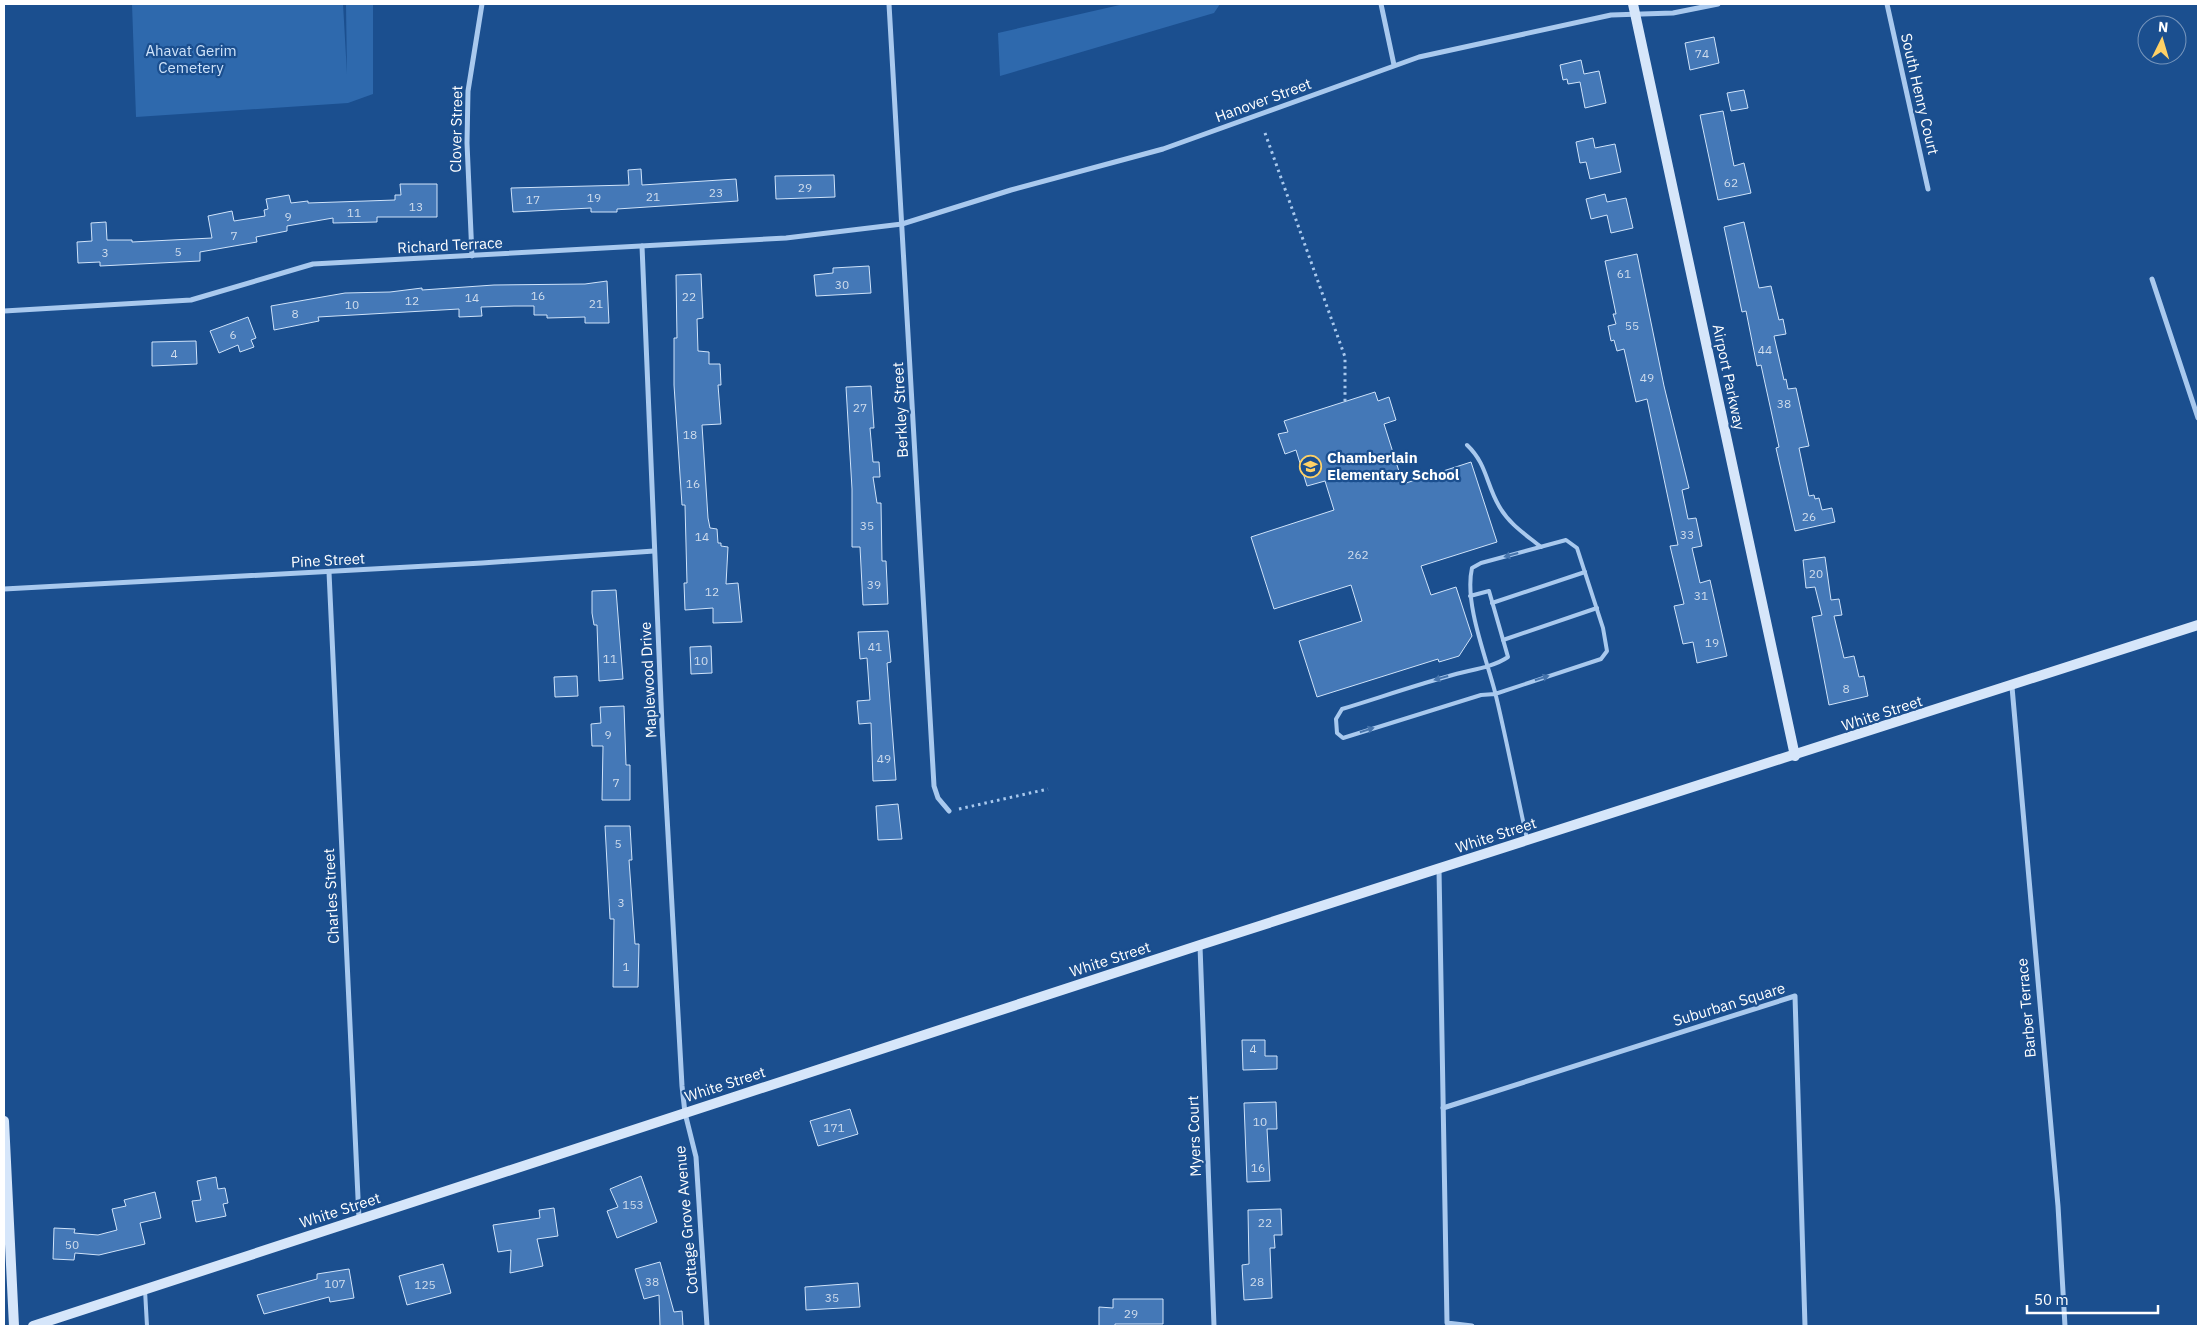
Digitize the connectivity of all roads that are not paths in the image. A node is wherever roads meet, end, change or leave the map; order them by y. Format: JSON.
{"nodes":[{"id":1,"x":482,"y":4,"type":"edge"},
{"id":2,"x":889,"y":4,"type":"edge"},
{"id":3,"x":1381,"y":4,"type":"edge"},
{"id":4,"x":1633,"y":4,"type":"edge"},
{"id":5,"x":1718,"y":4,"type":"edge"},
{"id":6,"x":1887,"y":4,"type":"edge"},
{"id":7,"x":1635,"y":15,"type":"junction"},
{"id":8,"x":1394,"y":65,"type":"junction"},
{"id":9,"x":1928,"y":190,"type":"dead end"},
{"id":10,"x":902,"y":224,"type":"junction"},
{"id":11,"x":642,"y":246,"type":"junction"},
{"id":12,"x":472,"y":256,"type":"junction"},
{"id":13,"x":2152,"y":279,"type":"dead end"},
{"id":14,"x":4,"y":311,"type":"edge"},
{"id":15,"x":2198,"y":418,"type":"edge"},
{"id":16,"x":1467,"y":445,"type":"dead end"},
{"id":17,"x":1541,"y":547,"type":"junction"},
{"id":18,"x":654,"y":551,"type":"junction"},
{"id":19,"x":329,"y":572,"type":"junction"},
{"id":20,"x":1585,"y":572,"type":"junction"},
{"id":21,"x":4,"y":589,"type":"edge"},
{"id":22,"x":1470,"y":596,"type":"junction"},
{"id":23,"x":1492,"y":603,"type":"junction"},
{"id":24,"x":1597,"y":608,"type":"junction"},
{"id":25,"x":2198,"y":625,"type":"edge"},
{"id":26,"x":1503,"y":640,"type":"junction"},
{"id":27,"x":1488,"y":665,"type":"junction"},
{"id":28,"x":2012,"y":687,"type":"junction"},
{"id":29,"x":1495,"y":694,"type":"junction"},
{"id":30,"x":1794,"y":756,"type":"junction"},
{"id":31,"x":949,"y":811,"type":"road end"},
{"id":32,"x":1528,"y":841,"type":"junction"},
{"id":33,"x":1438,"y":869,"type":"junction"},
{"id":34,"x":1200,"y":945,"type":"junction"},
{"id":35,"x":1443,"y":1108,"type":"junction"},
{"id":36,"x":685,"y":1113,"type":"junction"},
{"id":37,"x":4,"y":1121,"type":"edge"},
{"id":38,"x":5,"y":1175,"type":"edge"},
{"id":39,"x":359,"y":1220,"type":"junction"},
{"id":40,"x":7,"y":1229,"type":"edge"},
{"id":41,"x":145,"y":1290,"type":"junction"},
{"id":42,"x":14,"y":1326,"type":"edge"},
{"id":43,"x":33,"y":1326,"type":"edge"},
{"id":44,"x":147,"y":1326,"type":"edge"},
{"id":45,"x":707,"y":1326,"type":"edge"},
{"id":46,"x":1214,"y":1326,"type":"edge"},
{"id":47,"x":1472,"y":1326,"type":"edge"},
{"id":48,"x":1805,"y":1326,"type":"edge"},
{"id":49,"x":2065,"y":1326,"type":"edge"}],
"edges":[{"from":1,"to":12,"type":"street","name":"Clover Street"},
{"from":2,"to":10,"type":"street","name":"Berkley Street"},
{"from":3,"to":8,"type":"street"},
{"from":4,"to":7,"type":"street","name":"Airport Parkway"},
{"from":5,"to":7,"type":"street","name":"Hanover Street"},
{"from":6,"to":9,"type":"street","name":"South Henry Court"},
{"from":7,"to":8,"type":"street","name":"Hanover Street"},
{"from":7,"to":30,"type":"street","name":"Airport Parkway"},
{"from":8,"to":10,"type":"street","name":"Hanover Street"},
{"from":10,"to":11,"type":"street","name":"Richard Terrace"},
{"from":10,"to":31,"type":"street","name":"Berkley Street"},
{"from":11,"to":12,"type":"street","name":"Richard Terrace"},
{"from":11,"to":18,"type":"street","name":"Maplewood Drive"},
{"from":12,"to":14,"type":"street","name":"Richard Terrace"},
{"from":13,"to":15,"type":"street"},
{"from":16,"to":17,"type":"lane"},
{"from":17,"to":20,"type":"lane"},
{"from":17,"to":22,"type":"lane","one_way":true},
{"from":18,"to":19,"type":"street","name":"Pine Street"},
{"from":18,"to":36,"type":"street","name":"Maplewood Drive"},
{"from":19,"to":21,"type":"street","name":"Pine Street"},
{"from":19,"to":39,"type":"street","name":"Charles Street"},
{"from":20,"to":23,"type":"lane"},
{"from":20,"to":24,"type":"lane"},
{"from":22,"to":23,"type":"lane"},
{"from":22,"to":27,"type":"lane"},
{"from":23,"to":26,"type":"lane"},
{"from":24,"to":26,"type":"lane"},
{"from":29,"to":24,"type":"lane","one_way":true},
{"from":25,"to":28,"type":"street","name":"White Street"},
{"from":26,"to":27,"type":"lane"},
{"from":27,"to":29,"type":"lane"},
{"from":27,"to":29,"type":"lane","one_way":true},
{"from":28,"to":30,"type":"street","name":"White Street"},
{"from":28,"to":49,"type":"street","name":"Barber Terrace"},
{"from":29,"to":32,"type":"lane"},
{"from":30,"to":32,"type":"street","name":"White Street"},
{"from":32,"to":33,"type":"street","name":"White Street"},
{"from":33,"to":34,"type":"street","name":"White Street"},
{"from":33,"to":35,"type":"street"},
{"from":34,"to":36,"type":"street","name":"White Street"},
{"from":34,"to":46,"type":"street","name":"Myers Court"},
{"from":35,"to":47,"type":"street"},
{"from":35,"to":48,"type":"street","name":"Suburban Square"},
{"from":36,"to":39,"type":"street","name":"White Street"},
{"from":36,"to":45,"type":"street","name":"Cottage Grove Avenue"},
{"from":37,"to":38,"type":"street"},
{"from":38,"to":40,"type":"street"},
{"from":39,"to":41,"type":"street","name":"White Street"},
{"from":40,"to":42,"type":"street"},
{"from":41,"to":43,"type":"street","name":"White Street"},
{"from":41,"to":44,"type":"lane"}]}
